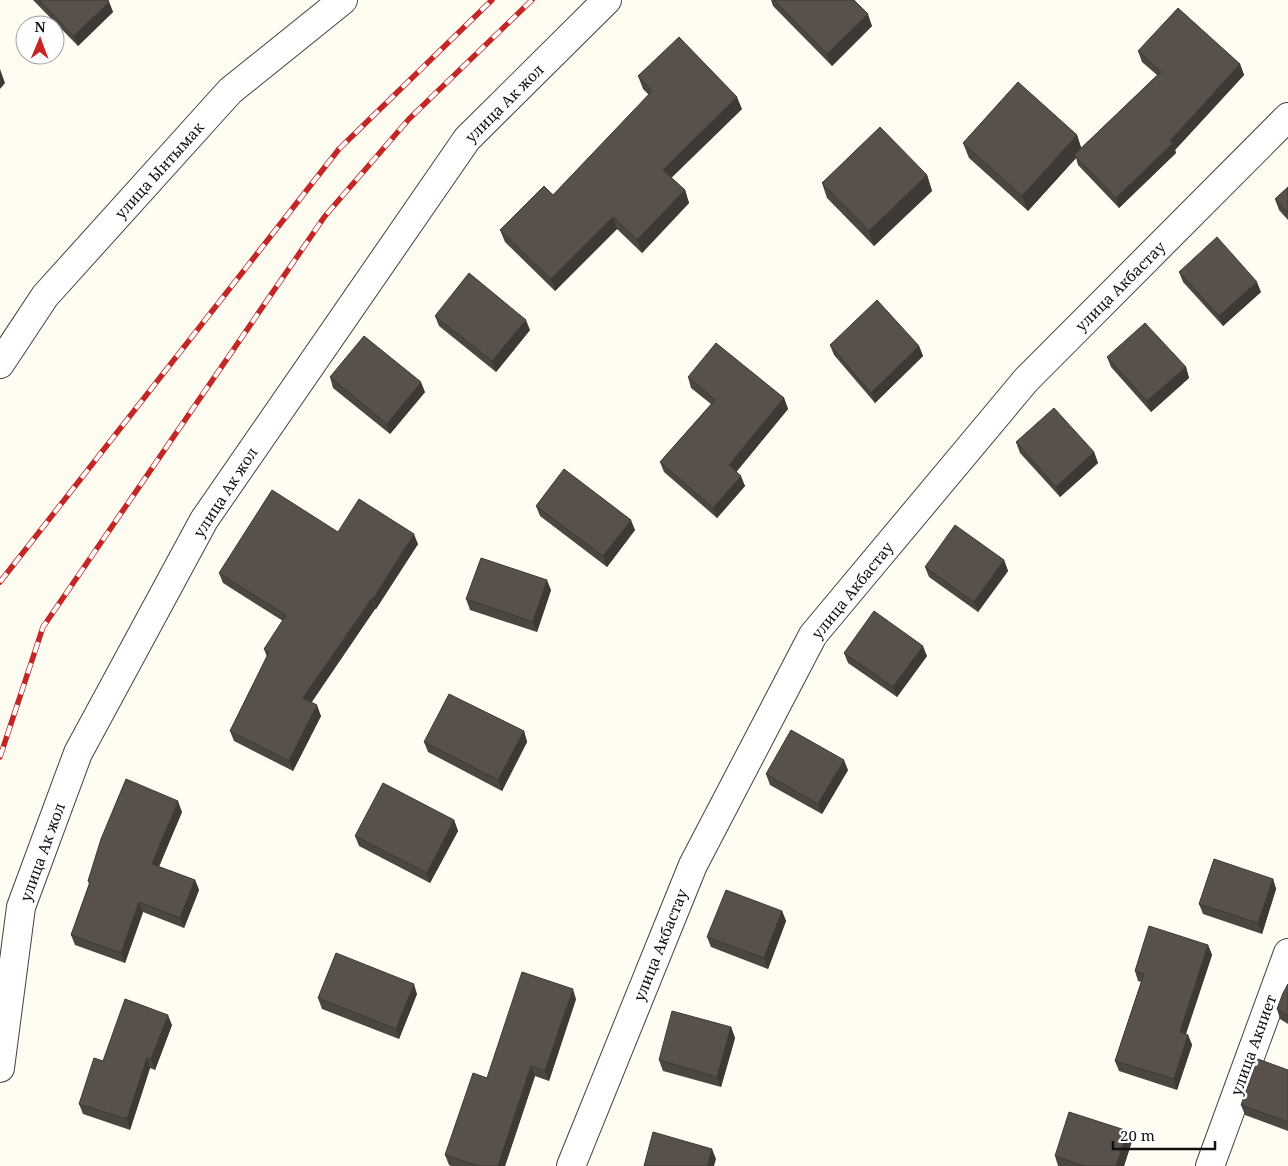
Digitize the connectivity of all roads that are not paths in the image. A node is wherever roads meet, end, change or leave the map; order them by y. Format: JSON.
{"nodes":[{"id":1,"x":343,"y":0,"type":"edge"},
{"id":2,"x":608,"y":0,"type":"edge"},
{"id":3,"x":1288,"y":117,"type":"edge"},
{"id":4,"x":0,"y":364,"type":"edge"},
{"id":5,"x":1288,"y":953,"type":"edge"},
{"id":6,"x":0,"y":1068,"type":"edge"},
{"id":7,"x":571,"y":1166,"type":"edge"},
{"id":8,"x":1210,"y":1166,"type":"edge"}],
"edges":[{"from":1,"to":4,"type":"street","name":"улица Ынтымак"},
{"from":2,"to":6,"type":"street","name":"улица Ак жол"},
{"from":3,"to":7,"type":"street","name":"улица Акбастау"},
{"from":5,"to":8,"type":"street","name":"улица Акниет"}]}
